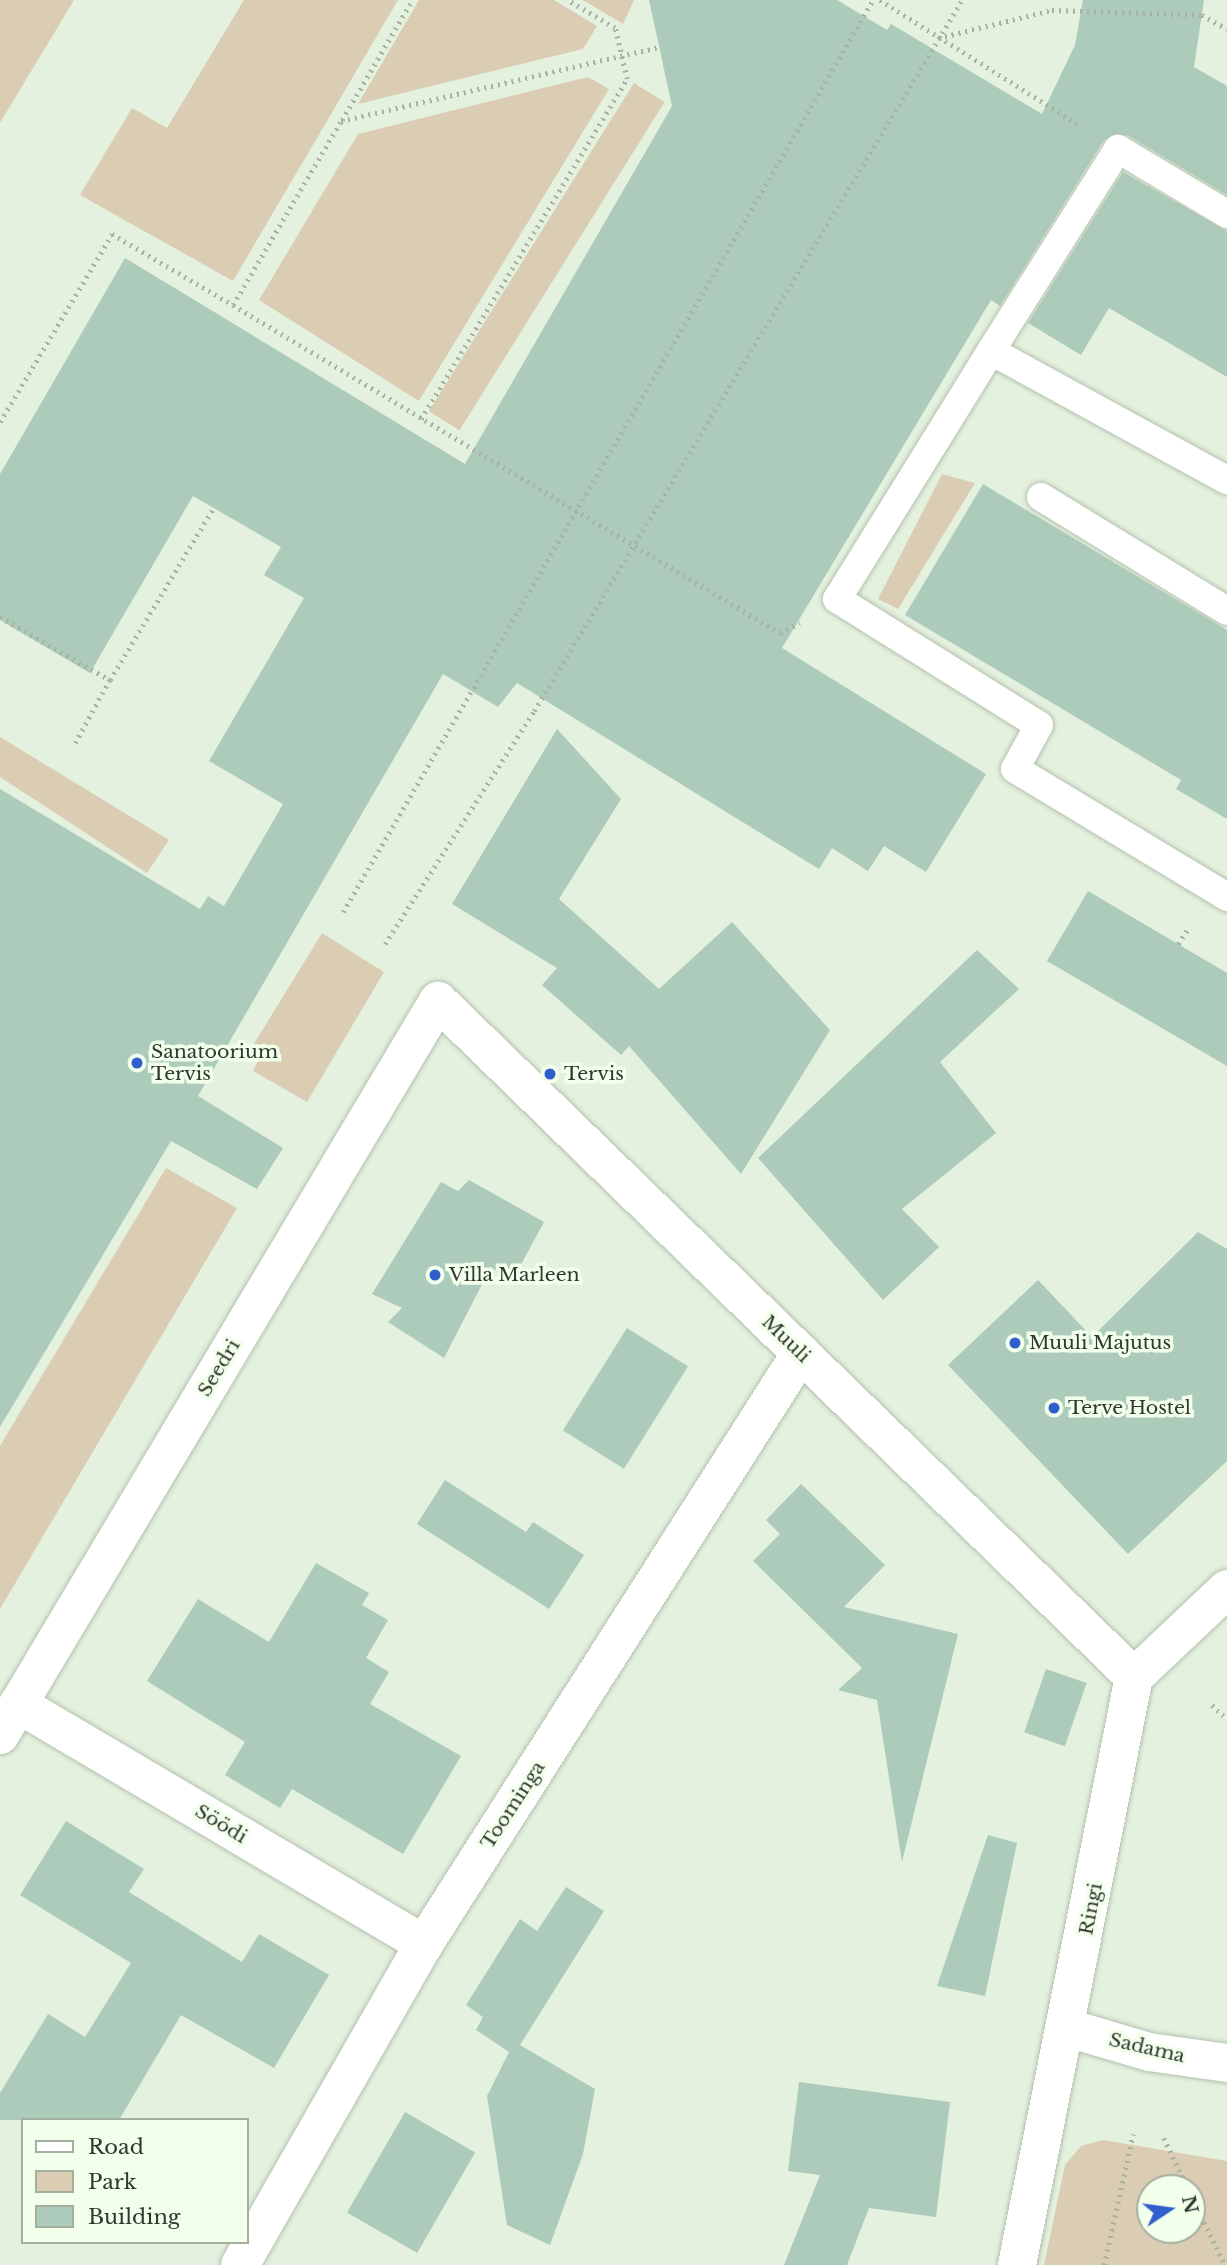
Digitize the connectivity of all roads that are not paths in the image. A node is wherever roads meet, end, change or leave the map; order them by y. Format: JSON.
{"nodes":[{"id":1,"x":1227,"y":214,"type":"edge"},
{"id":2,"x":991,"y":351,"type":"junction"},
{"id":3,"x":1227,"y":480,"type":"edge"},
{"id":4,"x":1041,"y":497,"type":"dead end"},
{"id":5,"x":1227,"y":611,"type":"edge"},
{"id":6,"x":1227,"y":897,"type":"edge"},
{"id":7,"x":438,"y":1001,"type":"joint"},
{"id":8,"x":801,"y":1353,"type":"junction"},
{"id":9,"x":1227,"y":1589,"type":"edge"},
{"id":10,"x":1134,"y":1677,"type":"junction"},
{"id":11,"x":9,"y":1720,"type":"edge"},
{"id":12,"x":424,"y":1944,"type":"junction"},
{"id":13,"x":1068,"y":2028,"type":"junction"},
{"id":14,"x":1227,"y":2063,"type":"edge"},
{"id":15,"x":240,"y":2265,"type":"edge"},
{"id":16,"x":1017,"y":2265,"type":"edge"}],
"edges":[{"from":1,"to":2,"type":"lane"},
{"from":2,"to":3,"type":"lane"},
{"from":2,"to":6,"type":"lane"},
{"from":4,"to":5,"type":"lane"},
{"from":7,"to":8,"type":"street","name":"Muuli"},
{"from":7,"to":11,"type":"street","name":"Seedri"},
{"from":8,"to":10,"type":"street","name":"Muuli"},
{"from":8,"to":12,"type":"street","name":"Toominga"},
{"from":9,"to":10,"type":"street"},
{"from":10,"to":13,"type":"street","name":"Ringi"},
{"from":11,"to":12,"type":"street","name":"Söödi"},
{"from":12,"to":15,"type":"street","name":"Toominga"},
{"from":13,"to":14,"type":"street","name":"Sadama"},
{"from":13,"to":16,"type":"street","name":"Ringi"}]}
